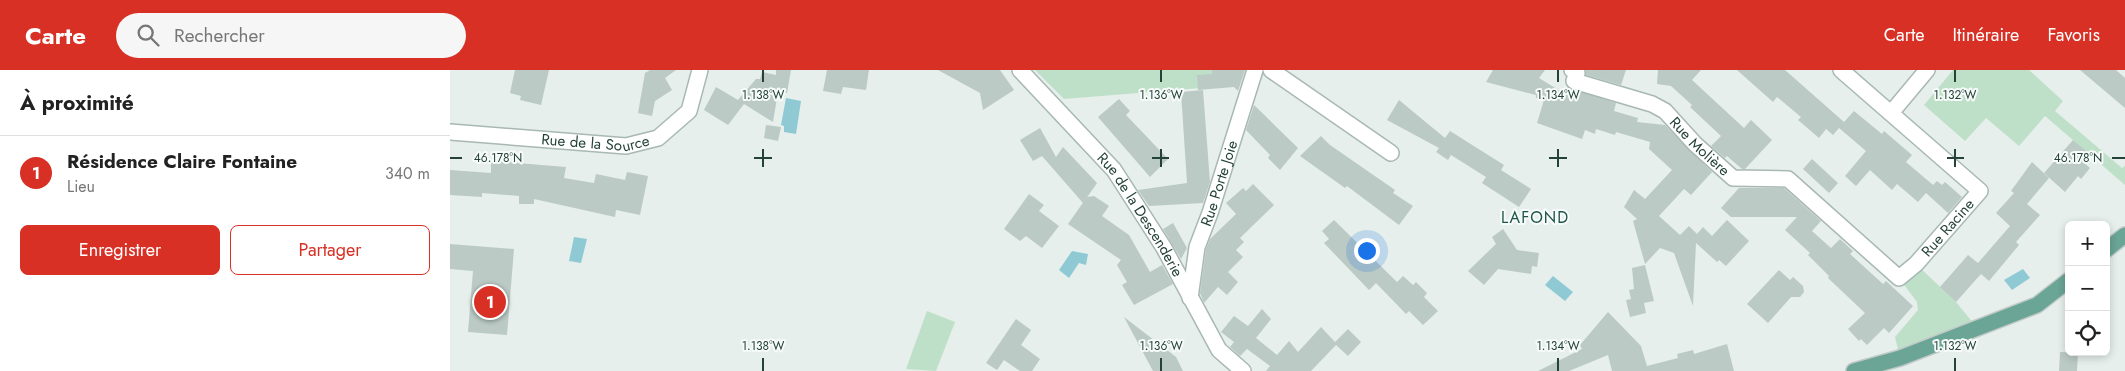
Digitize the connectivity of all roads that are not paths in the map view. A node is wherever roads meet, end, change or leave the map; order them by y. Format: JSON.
{"nodes":[{"id":1,"x":700,"y":70,"type":"edge"},
{"id":2,"x":1020,"y":70,"type":"edge"},
{"id":3,"x":1255,"y":70,"type":"edge"},
{"id":4,"x":1271,"y":70,"type":"edge"},
{"id":5,"x":1841,"y":70,"type":"edge"},
{"id":6,"x":1927,"y":70,"type":"edge"},
{"id":7,"x":1576,"y":71,"type":"edge"},
{"id":8,"x":1891,"y":113,"type":"junction"},
{"id":9,"x":450,"y":132,"type":"edge"},
{"id":10,"x":1391,"y":153,"type":"dead end"},
{"id":11,"x":2125,"y":236,"type":"edge"},
{"id":12,"x":2110,"y":247,"type":"edge"},
{"id":13,"x":1916,"y":264,"type":"joint"},
{"id":14,"x":2065,"y":283,"type":"edge"},
{"id":15,"x":1190,"y":298,"type":"junction"},
{"id":16,"x":1243,"y":371,"type":"edge"},
{"id":17,"x":1854,"y":371,"type":"edge"}],
"edges":[{"from":1,"to":9,"type":"street","name":"Rue de la Source"},
{"from":2,"to":15,"type":"street","name":"Rue de la Descenderie"},
{"from":3,"to":15,"type":"street","name":"Rue Porte Joie"},
{"from":4,"to":10,"type":"street"},
{"from":5,"to":8,"type":"street","name":"Rue Racine"},
{"from":6,"to":8,"type":"street"},
{"from":7,"to":13,"type":"street","name":"Rue Molière"},
{"from":8,"to":13,"type":"street","name":"Rue Racine"},
{"from":11,"to":12,"type":"main road"},
{"from":14,"to":17,"type":"main road"},
{"from":15,"to":16,"type":"street","name":"Rue de la Descenderie"}]}
